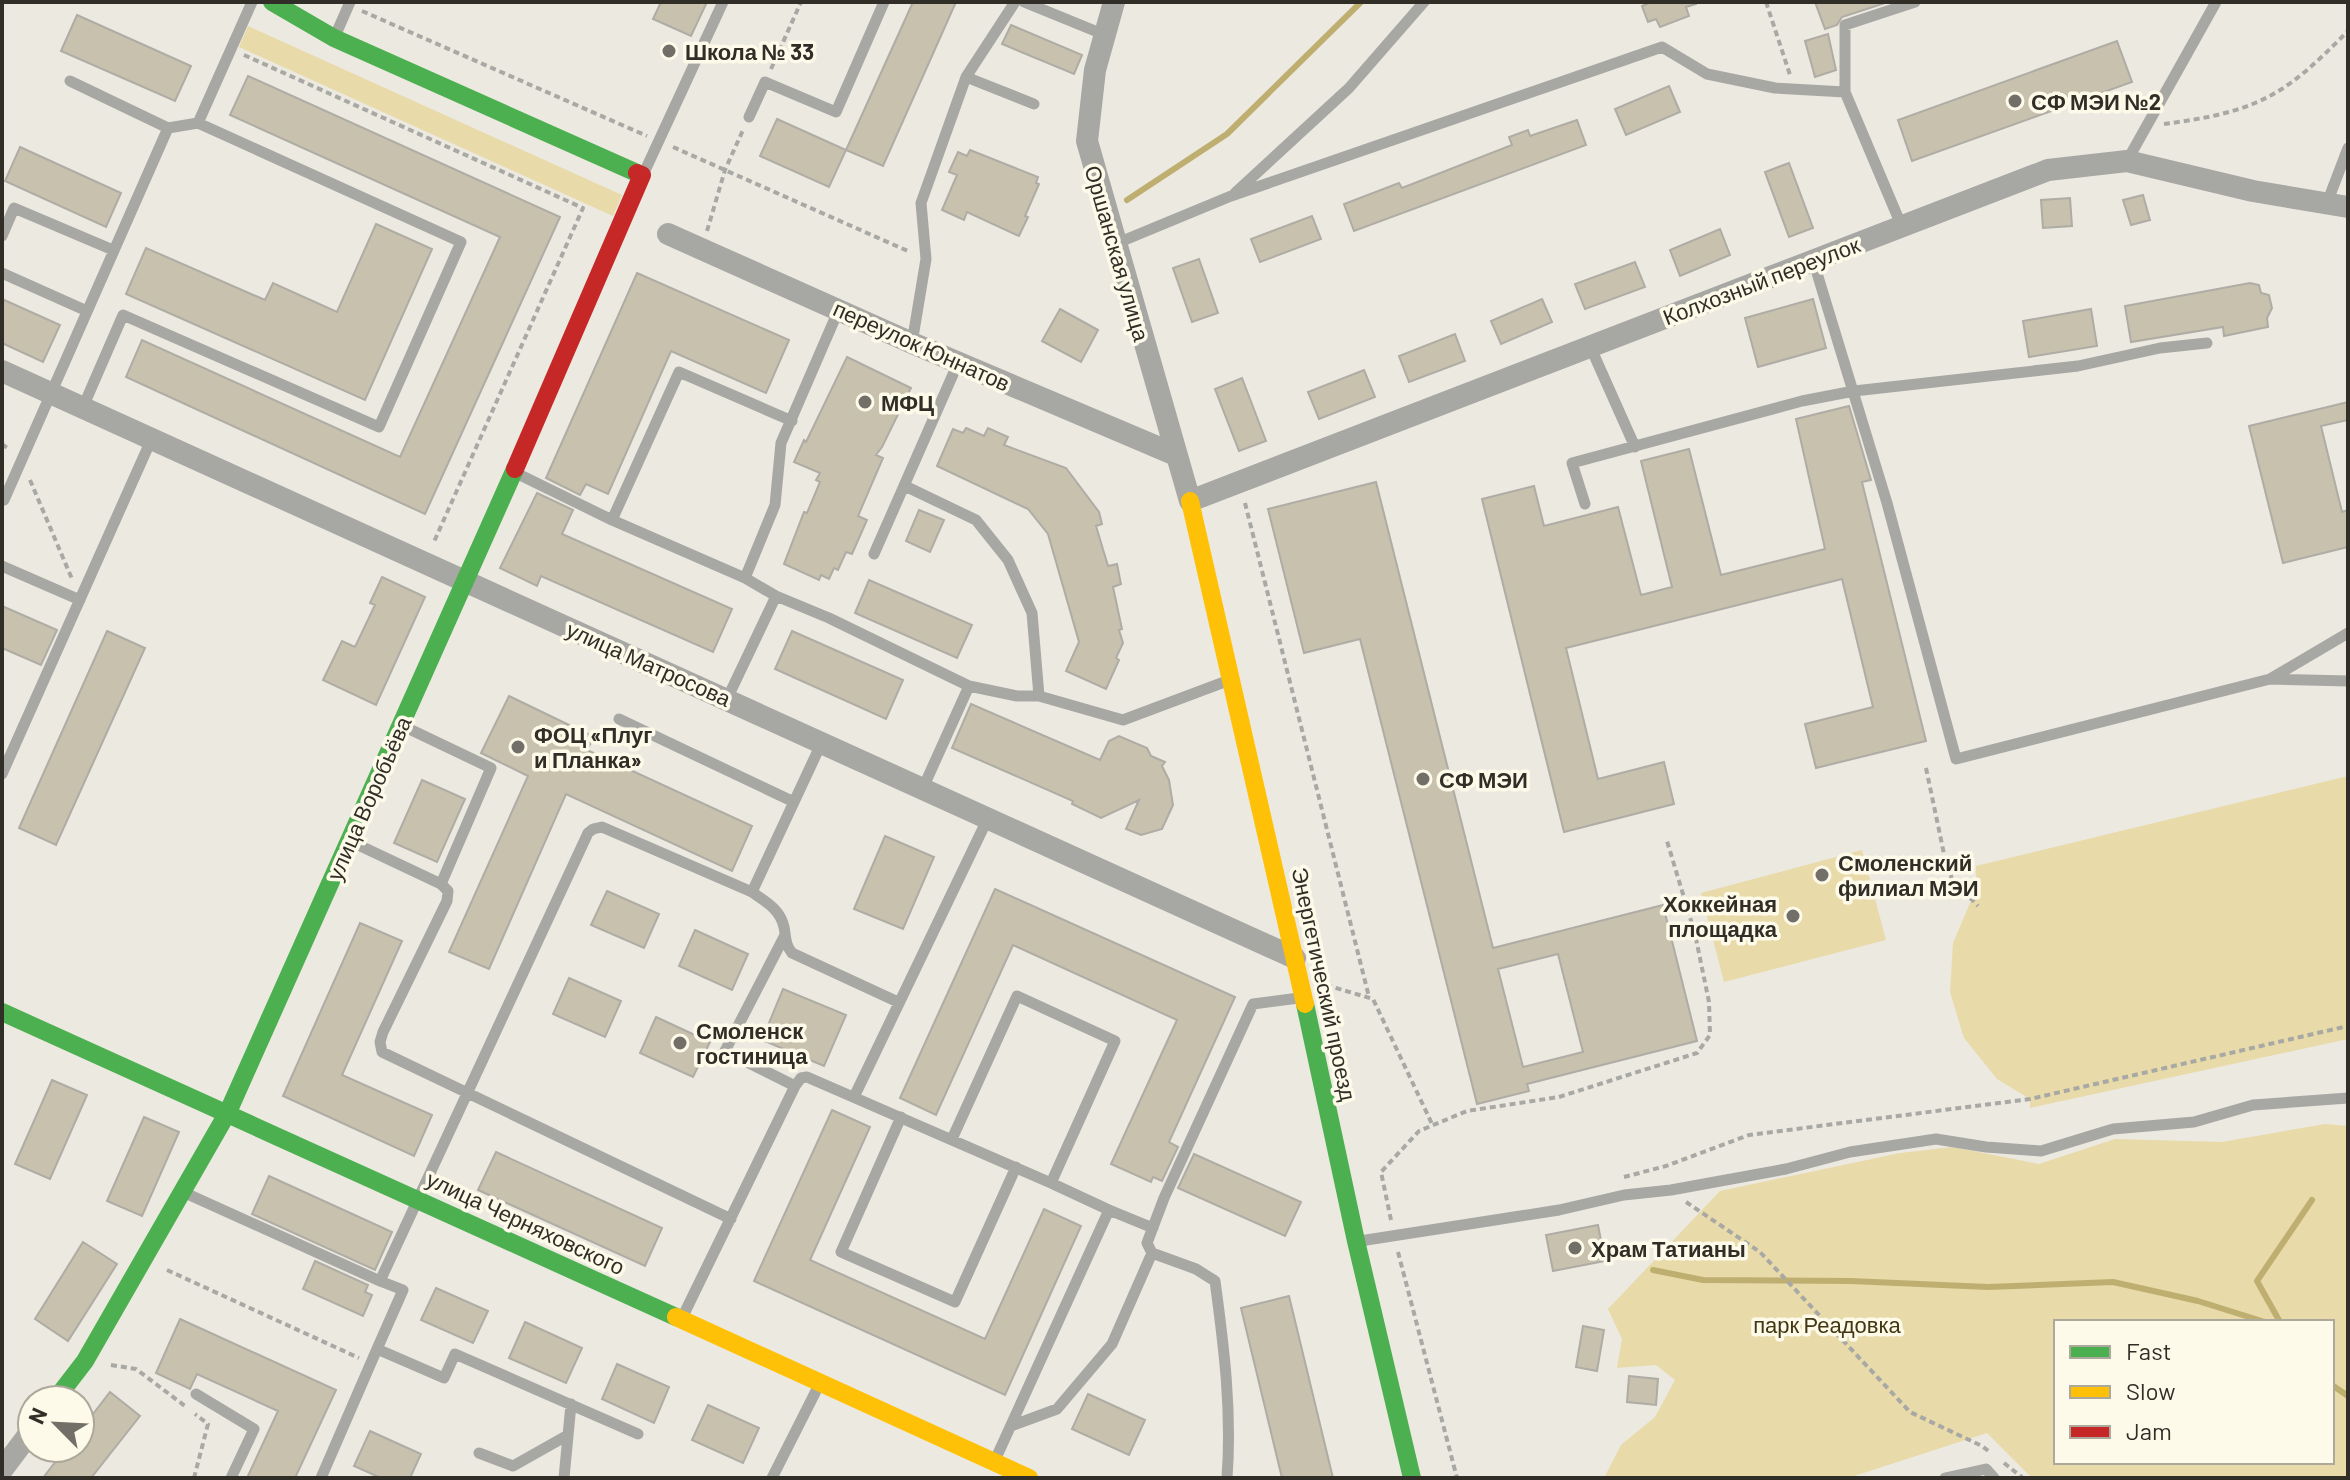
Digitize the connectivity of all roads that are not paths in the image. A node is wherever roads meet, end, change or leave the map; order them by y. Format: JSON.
{"nodes":[{"id":1,"x":252,"y":2,"type":"edge"},
{"id":2,"x":272,"y":2,"type":"edge"},
{"id":3,"x":723,"y":2,"type":"edge"},
{"id":4,"x":884,"y":2,"type":"edge"},
{"id":5,"x":1015,"y":2,"type":"edge"},
{"id":6,"x":1024,"y":2,"type":"edge"},
{"id":7,"x":1114,"y":2,"type":"edge"},
{"id":8,"x":1424,"y":2,"type":"edge"},
{"id":9,"x":1915,"y":2,"type":"edge"},
{"id":10,"x":2216,"y":2,"type":"edge"},
{"id":11,"x":349,"y":4,"type":"edge"},
{"id":12,"x":1105,"y":35,"type":"junction"},
{"id":13,"x":334,"y":38,"type":"junction"},
{"id":14,"x":966,"y":77,"type":"junction"},
{"id":15,"x":70,"y":81,"type":"dead end"},
{"id":16,"x":1845,"y":92,"type":"junction"},
{"id":17,"x":1034,"y":104,"type":"dead end"},
{"id":18,"x":749,"y":117,"type":"road end"},
{"id":19,"x":198,"y":123,"type":"junction"},
{"id":20,"x":168,"y":128,"type":"junction"},
{"id":21,"x":2348,"y":148,"type":"edge"},
{"id":22,"x":2127,"y":161,"type":"junction"},
{"id":23,"x":642,"y":175,"type":"junction"},
{"id":24,"x":1231,"y":196,"type":"junction"},
{"id":25,"x":2338,"y":205,"type":"edge"},
{"id":26,"x":1902,"y":227,"type":"junction"},
{"id":27,"x":668,"y":234,"type":"dead end"},
{"id":28,"x":2,"y":236,"type":"edge"},
{"id":29,"x":1115,"y":245,"type":"junction"},
{"id":30,"x":113,"y":250,"type":"junction"},
{"id":31,"x":1813,"y":260,"type":"junction"},
{"id":32,"x":2,"y":273,"type":"edge"},
{"id":33,"x":839,"y":308,"type":"junction"},
{"id":34,"x":87,"y":311,"type":"junction"},
{"id":35,"x":912,"y":343,"type":"junction"},
{"id":36,"x":2207,"y":343,"type":"dead end"},
{"id":37,"x":1590,"y":346,"type":"junction"},
{"id":38,"x":958,"y":363,"type":"junction"},
{"id":39,"x":2,"y":371,"type":"edge"},
{"id":40,"x":1854,"y":391,"type":"junction"},
{"id":41,"x":51,"y":393,"type":"junction"},
{"id":42,"x":83,"y":407,"type":"junction"},
{"id":43,"x":792,"y":421,"type":"junction"},
{"id":44,"x":152,"y":438,"type":"junction"},
{"id":45,"x":1635,"y":447,"type":"junction"},
{"id":46,"x":1176,"y":455,"type":"junction"},
{"id":47,"x":514,"y":472,"type":"junction"},
{"id":48,"x":905,"y":486,"type":"junction"},
{"id":49,"x":3,"y":501,"type":"edge"},
{"id":50,"x":1190,"y":501,"type":"junction"},
{"id":51,"x":1585,"y":504,"type":"dead end"},
{"id":52,"x":612,"y":520,"type":"junction"},
{"id":53,"x":874,"y":554,"type":"dead end"},
{"id":54,"x":2,"y":566,"type":"edge"},
{"id":55,"x":745,"y":578,"type":"junction"},
{"id":56,"x":465,"y":580,"type":"junction"},
{"id":57,"x":776,"y":596,"type":"junction"},
{"id":58,"x":80,"y":600,"type":"junction"},
{"id":59,"x":2348,"y":633,"type":"edge"},
{"id":60,"x":2270,"y":679,"type":"junction"},
{"id":61,"x":1231,"y":680,"type":"junction"},
{"id":62,"x":2348,"y":681,"type":"edge"},
{"id":63,"x":969,"y":686,"type":"junction"},
{"id":64,"x":1039,"y":696,"type":"junction"},
{"id":65,"x":727,"y":699,"type":"junction"},
{"id":66,"x":619,"y":719,"type":"dead end"},
{"id":67,"x":400,"y":725,"type":"junction"},
{"id":68,"x":822,"y":742,"type":"junction"},
{"id":69,"x":2,"y":774,"type":"edge"},
{"id":70,"x":923,"y":788,"type":"junction"},
{"id":71,"x":794,"y":802,"type":"junction"},
{"id":72,"x":988,"y":818,"type":"junction"},
{"id":73,"x":349,"y":841,"type":"junction"},
{"id":74,"x":441,"y":884,"type":"junction"},
{"id":75,"x":752,"y":892,"type":"junction"},
{"id":76,"x":785,"y":935,"type":"junction"},
{"id":77,"x":1297,"y":968,"type":"junction"},
{"id":78,"x":1303,"y":997,"type":"junction"},
{"id":79,"x":898,"y":1002,"type":"junction"},
{"id":80,"x":5,"y":1017,"type":"edge"},
{"id":81,"x":795,"y":1086,"type":"junction"},
{"id":82,"x":467,"y":1095,"type":"junction"},
{"id":83,"x":854,"y":1097,"type":"junction"},
{"id":84,"x":2348,"y":1098,"type":"edge"},
{"id":85,"x":228,"y":1112,"type":"junction"},
{"id":86,"x":901,"y":1117,"type":"junction"},
{"id":87,"x":952,"y":1139,"type":"junction"},
{"id":88,"x":1016,"y":1167,"type":"junction"},
{"id":89,"x":1051,"y":1183,"type":"junction"},
{"id":90,"x":182,"y":1191,"type":"junction"},
{"id":91,"x":419,"y":1200,"type":"junction"},
{"id":92,"x":1109,"y":1210,"type":"junction"},
{"id":93,"x":731,"y":1219,"type":"junction"},
{"id":94,"x":1153,"y":1228,"type":"junction"},
{"id":95,"x":1356,"y":1241,"type":"junction"},
{"id":96,"x":1152,"y":1253,"type":"junction"},
{"id":97,"x":380,"y":1281,"type":"junction"},
{"id":98,"x":681,"y":1320,"type":"junction"},
{"id":99,"x":377,"y":1349,"type":"junction"},
{"id":100,"x":67,"y":1384,"type":"edge"},
{"id":101,"x":819,"y":1384,"type":"junction"},
{"id":102,"x":196,"y":1394,"type":"dead end"},
{"id":103,"x":571,"y":1404,"type":"junction"},
{"id":104,"x":1011,"y":1426,"type":"junction"},
{"id":105,"x":638,"y":1434,"type":"dead end"},
{"id":106,"x":568,"y":1435,"type":"junction"},
{"id":107,"x":16,"y":1451,"type":"edge"},
{"id":108,"x":479,"y":1453,"type":"dead end"},
{"id":109,"x":995,"y":1463,"type":"junction"},
{"id":110,"x":2,"y":1470,"type":"edge"},
{"id":111,"x":231,"y":1478,"type":"edge"},
{"id":112,"x":321,"y":1478,"type":"edge"},
{"id":113,"x":564,"y":1478,"type":"edge"},
{"id":114,"x":772,"y":1478,"type":"edge"},
{"id":115,"x":1029,"y":1478,"type":"edge"},
{"id":116,"x":1227,"y":1478,"type":"edge"},
{"id":117,"x":1412,"y":1478,"type":"edge"},
{"id":118,"x":1945,"y":1478,"type":"edge"},
{"id":119,"x":1994,"y":1478,"type":"edge"}],
"edges":[{"from":1,"to":19,"type":"lane"},
{"from":2,"to":13,"type":"street"},
{"from":3,"to":23,"type":"lane"},
{"from":4,"to":18,"type":"lane"},
{"from":5,"to":14,"type":"lane"},
{"from":6,"to":12,"type":"lane"},
{"from":7,"to":12,"type":"street","name":"Оршанская улица"},
{"from":8,"to":24,"type":"lane"},
{"from":9,"to":16,"type":"lane"},
{"from":10,"to":22,"type":"lane"},
{"from":11,"to":13,"type":"lane"},
{"from":12,"to":29,"type":"street","name":"Оршанская улица"},
{"from":13,"to":23,"type":"street"},
{"from":14,"to":17,"type":"lane"},
{"from":14,"to":35,"type":"lane"},
{"from":15,"to":20,"type":"lane"},
{"from":16,"to":24,"type":"lane"},
{"from":16,"to":26,"type":"lane"},
{"from":19,"to":20,"type":"lane"},
{"from":19,"to":42,"type":"lane"},
{"from":20,"to":30,"type":"lane"},
{"from":21,"to":25,"type":"lane"},
{"from":22,"to":25,"type":"street","name":"Колхозный переулок"},
{"from":22,"to":26,"type":"street","name":"Колхозный переулок"},
{"from":23,"to":47,"type":"street","name":"улица Воробьёва"},
{"from":24,"to":29,"type":"lane"},
{"from":26,"to":31,"type":"street","name":"Колхозный переулок"},
{"from":27,"to":33,"type":"street","name":"переулок Юннатов"},
{"from":28,"to":30,"type":"lane"},
{"from":29,"to":46,"type":"street","name":"Оршанская улица"},
{"from":30,"to":34,"type":"lane"},
{"from":31,"to":37,"type":"street","name":"Колхозный переулок"},
{"from":31,"to":40,"type":"lane"},
{"from":32,"to":34,"type":"lane"},
{"from":33,"to":35,"type":"street","name":"переулок Юннатов"},
{"from":33,"to":43,"type":"lane"},
{"from":34,"to":41,"type":"lane"},
{"from":35,"to":38,"type":"street","name":"переулок Юннатов"},
{"from":36,"to":40,"type":"lane"},
{"from":37,"to":45,"type":"lane"},
{"from":37,"to":50,"type":"street","name":"Колхозный переулок"},
{"from":38,"to":46,"type":"street","name":"переулок Юннатов"},
{"from":38,"to":48,"type":"lane"},
{"from":39,"to":41,"type":"street","name":"улица Матросова"},
{"from":40,"to":45,"type":"lane"},
{"from":40,"to":60,"type":"lane"},
{"from":41,"to":42,"type":"street","name":"улица Матросова"},
{"from":41,"to":49,"type":"lane"},
{"from":42,"to":44,"type":"street","name":"улица Матросова"},
{"from":43,"to":52,"type":"lane"},
{"from":43,"to":55,"type":"lane"},
{"from":44,"to":56,"type":"street","name":"улица Матросова"},
{"from":44,"to":58,"type":"lane"},
{"from":45,"to":51,"type":"lane"},
{"from":46,"to":50,"type":"street","name":"Оршанская улица"},
{"from":47,"to":52,"type":"lane"},
{"from":47,"to":56,"type":"street","name":"улица Воробьёва"},
{"from":48,"to":53,"type":"lane"},
{"from":48,"to":64,"type":"lane"},
{"from":50,"to":61,"type":"street","name":"Энергетический проезд"},
{"from":52,"to":55,"type":"lane"},
{"from":54,"to":58,"type":"lane"},
{"from":55,"to":57,"type":"lane"},
{"from":56,"to":65,"type":"street","name":"улица Матросова"},
{"from":56,"to":67,"type":"street","name":"улица Воробьёва"},
{"from":57,"to":63,"type":"lane"},
{"from":57,"to":65,"type":"lane"},
{"from":58,"to":69,"type":"lane"},
{"from":59,"to":60,"type":"lane"},
{"from":60,"to":62,"type":"lane"},
{"from":61,"to":64,"type":"lane"},
{"from":61,"to":77,"type":"street","name":"Энергетический проезд"},
{"from":63,"to":64,"type":"lane"},
{"from":63,"to":70,"type":"lane"},
{"from":65,"to":68,"type":"street","name":"улица Матросова"},
{"from":66,"to":71,"type":"lane"},
{"from":67,"to":73,"type":"street","name":"улица Воробьёва"},
{"from":67,"to":74,"type":"lane"},
{"from":68,"to":70,"type":"street","name":"улица Матросова"},
{"from":68,"to":71,"type":"lane"},
{"from":70,"to":72,"type":"street","name":"улица Матросова"},
{"from":71,"to":75,"type":"lane"},
{"from":72,"to":77,"type":"street","name":"улица Матросова"},
{"from":72,"to":79,"type":"lane"},
{"from":73,"to":74,"type":"lane"},
{"from":73,"to":85,"type":"street","name":"улица Воробьёва"},
{"from":74,"to":82,"type":"lane"},
{"from":75,"to":76,"type":"lane"},
{"from":75,"to":82,"type":"lane"},
{"from":76,"to":79,"type":"lane"},
{"from":76,"to":81,"type":"lane"},
{"from":77,"to":78,"type":"street","name":"Энергетический проезд"},
{"from":78,"to":94,"type":"lane"},
{"from":78,"to":95,"type":"street","name":"Энергетический проезд"},
{"from":79,"to":83,"type":"lane"},
{"from":80,"to":85,"type":"street","name":"улица Черняховского"},
{"from":81,"to":83,"type":"lane"},
{"from":81,"to":93,"type":"lane"},
{"from":82,"to":91,"type":"lane"},
{"from":82,"to":93,"type":"lane"},
{"from":83,"to":86,"type":"lane"},
{"from":84,"to":95,"type":"lane"},
{"from":85,"to":90,"type":"street","name":"улица Воробьёва"},
{"from":85,"to":91,"type":"street","name":"улица Черняховского"},
{"from":86,"to":87,"type":"lane"},
{"from":86,"to":88,"type":"lane"},
{"from":87,"to":88,"type":"lane"},
{"from":87,"to":89,"type":"lane"},
{"from":88,"to":89,"type":"lane"},
{"from":89,"to":92,"type":"lane"},
{"from":90,"to":97,"type":"lane"},
{"from":90,"to":100,"type":"street","name":"улица Воробьёва"},
{"from":91,"to":97,"type":"lane"},
{"from":91,"to":98,"type":"street","name":"улица Черняховского"},
{"from":92,"to":94,"type":"lane"},
{"from":92,"to":104,"type":"lane"},
{"from":93,"to":98,"type":"lane"},
{"from":94,"to":96,"type":"lane"},
{"from":95,"to":117,"type":"street","name":"Энергетический проезд"},
{"from":96,"to":104,"type":"lane"},
{"from":96,"to":116,"type":"lane"},
{"from":97,"to":99,"type":"lane"},
{"from":98,"to":101,"type":"street","name":"улица Черняховского"},
{"from":99,"to":103,"type":"lane"},
{"from":99,"to":112,"type":"lane"},
{"from":101,"to":109,"type":"street","name":"улица Черняховского"},
{"from":101,"to":114,"type":"lane"},
{"from":102,"to":111,"type":"lane"},
{"from":103,"to":105,"type":"lane"},
{"from":103,"to":106,"type":"lane"},
{"from":104,"to":109,"type":"lane"},
{"from":106,"to":108,"type":"lane"},
{"from":106,"to":113,"type":"lane"},
{"from":107,"to":110,"type":"street"},
{"from":109,"to":115,"type":"street","name":"улица Черняховского"},
{"from":118,"to":119,"type":"lane"}]}
